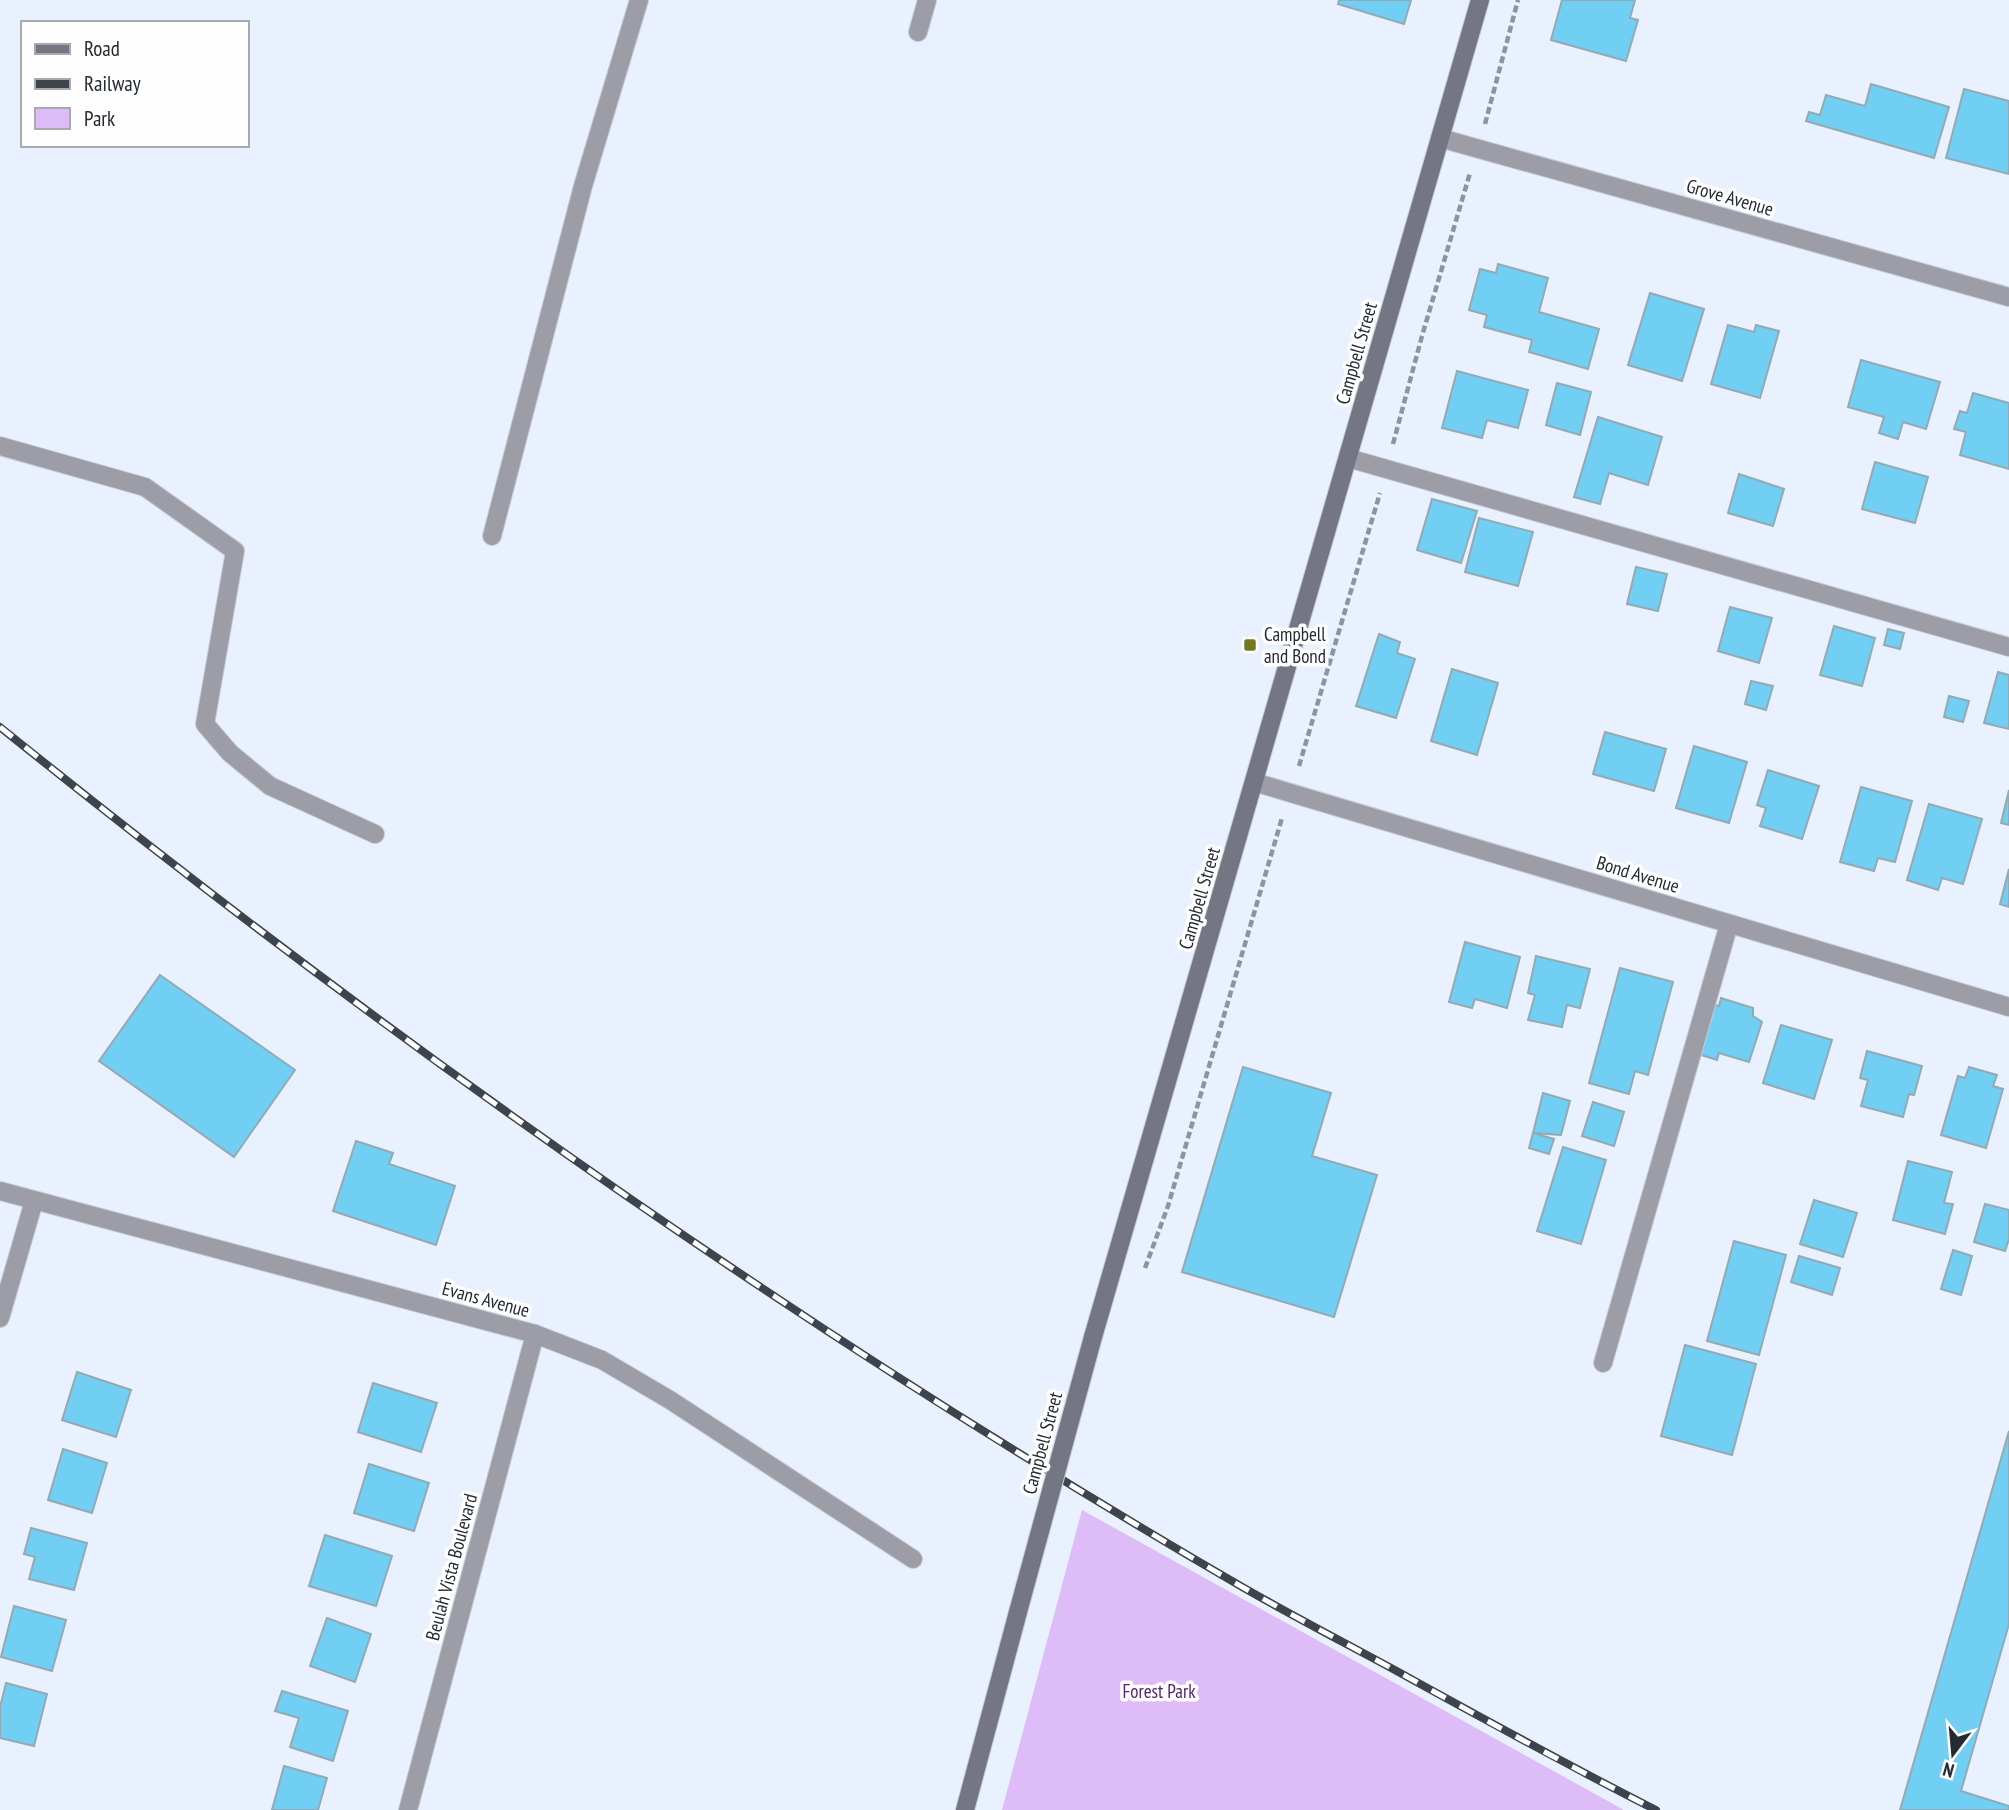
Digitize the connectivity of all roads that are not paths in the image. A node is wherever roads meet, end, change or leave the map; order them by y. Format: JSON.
{"nodes":[{"id":1,"x":639,"y":0,"type":"edge"},
{"id":2,"x":928,"y":0,"type":"edge"},
{"id":3,"x":1480,"y":0,"type":"edge"},
{"id":4,"x":918,"y":32,"type":"dead end"},
{"id":5,"x":1440,"y":138,"type":"junction"},
{"id":6,"x":2009,"y":296,"type":"edge"},
{"id":7,"x":0,"y":446,"type":"edge"},
{"id":8,"x":1348,"y":458,"type":"junction"},
{"id":9,"x":492,"y":536,"type":"dead end"},
{"id":10,"x":2009,"y":647,"type":"edge"},
{"id":11,"x":1254,"y":782,"type":"junction"},
{"id":12,"x":375,"y":834,"type":"dead end"},
{"id":13,"x":1729,"y":924,"type":"junction"},
{"id":14,"x":2009,"y":1007,"type":"edge"},
{"id":15,"x":0,"y":1192,"type":"edge"},
{"id":16,"x":34,"y":1201,"type":"junction"},
{"id":17,"x":0,"y":1318,"type":"edge"},
{"id":18,"x":535,"y":1334,"type":"junction"},
{"id":19,"x":1603,"y":1363,"type":"dead end"},
{"id":20,"x":913,"y":1559,"type":"dead end"},
{"id":21,"x":408,"y":1810,"type":"edge"},
{"id":22,"x":965,"y":1810,"type":"edge"}],
"edges":[{"from":1,"to":9,"type":"street"},
{"from":2,"to":4,"type":"street"},
{"from":3,"to":5,"type":"main road","name":"Campbell Street"},
{"from":5,"to":6,"type":"street","name":"Grove Avenue"},
{"from":5,"to":8,"type":"main road","name":"Campbell Street"},
{"from":7,"to":12,"type":"street"},
{"from":8,"to":10,"type":"street"},
{"from":8,"to":11,"type":"main road","name":"Campbell Street"},
{"from":11,"to":13,"type":"street","name":"Bond Avenue"},
{"from":11,"to":22,"type":"main road","name":"Campbell Street","bridge":true},
{"from":13,"to":14,"type":"street","name":"Bond Avenue"},
{"from":13,"to":19,"type":"street"},
{"from":15,"to":16,"type":"street","name":"Evans Avenue"},
{"from":16,"to":17,"type":"street"},
{"from":16,"to":18,"type":"street","name":"Evans Avenue"},
{"from":18,"to":20,"type":"street","name":"Evans Avenue"},
{"from":18,"to":21,"type":"street","name":"Beulah Vista Boulevard"}]}
